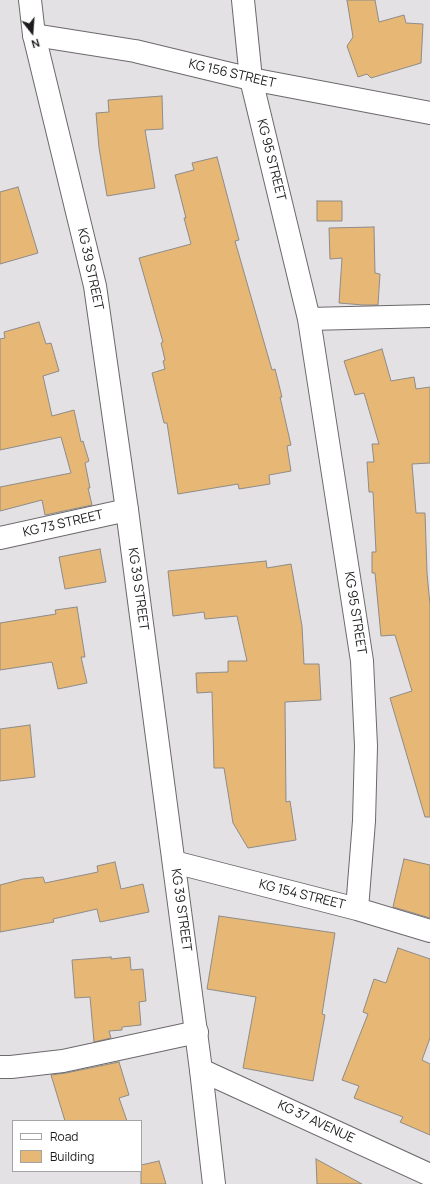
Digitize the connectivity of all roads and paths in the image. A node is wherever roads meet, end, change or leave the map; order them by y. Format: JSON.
{"nodes":[{"id":1,"x":30,"y":0,"type":"edge"},
{"id":2,"x":243,"y":0,"type":"edge"},
{"id":3,"x":34,"y":35,"type":"junction"},
{"id":4,"x":251,"y":79,"type":"junction"},
{"id":5,"x":430,"y":114,"type":"edge"},
{"id":6,"x":430,"y":316,"type":"edge"},
{"id":7,"x":309,"y":319,"type":"junction"},
{"id":8,"x":127,"y":510,"type":"junction"},
{"id":9,"x":0,"y":538,"type":"edge"},
{"id":10,"x":174,"y":862,"type":"junction"},
{"id":11,"x":357,"y":909,"type":"junction"},
{"id":12,"x":430,"y":931,"type":"edge"},
{"id":13,"x":197,"y":1032,"type":"junction"},
{"id":14,"x":0,"y":1067,"type":"edge"},
{"id":15,"x":201,"y":1070,"type":"junction"},
{"id":16,"x":430,"y":1175,"type":"edge"},
{"id":17,"x":214,"y":1184,"type":"edge"}],
"edges":[{"from":1,"to":3,"type":"street","name":"KG 39 STREET"},
{"from":2,"to":4,"type":"street","name":"KG 95 STREET"},
{"from":3,"to":4,"type":"street","name":"KG 156 STREET"},
{"from":3,"to":8,"type":"street","name":"KG 39 STREET"},
{"from":4,"to":5,"type":"street","name":"KG 156 STREET"},
{"from":4,"to":7,"type":"street","name":"KG 95 STREET"},
{"from":6,"to":7,"type":"street"},
{"from":7,"to":11,"type":"street","name":"KG 95 STREET"},
{"from":8,"to":9,"type":"street","name":"KG 73 STREET"},
{"from":8,"to":10,"type":"street","name":"KG 39 STREET"},
{"from":10,"to":11,"type":"street","name":"KG 154 STREET"},
{"from":10,"to":13,"type":"street","name":"KG 39 STREET"},
{"from":11,"to":12,"type":"street","name":"KG 154 STREET"},
{"from":13,"to":14,"type":"street"},
{"from":13,"to":15,"type":"street","name":"KG 39 STREET"},
{"from":15,"to":16,"type":"street","name":"KG 37 AVENUE"},
{"from":15,"to":17,"type":"street","name":"KG 39 STREET"}]}
